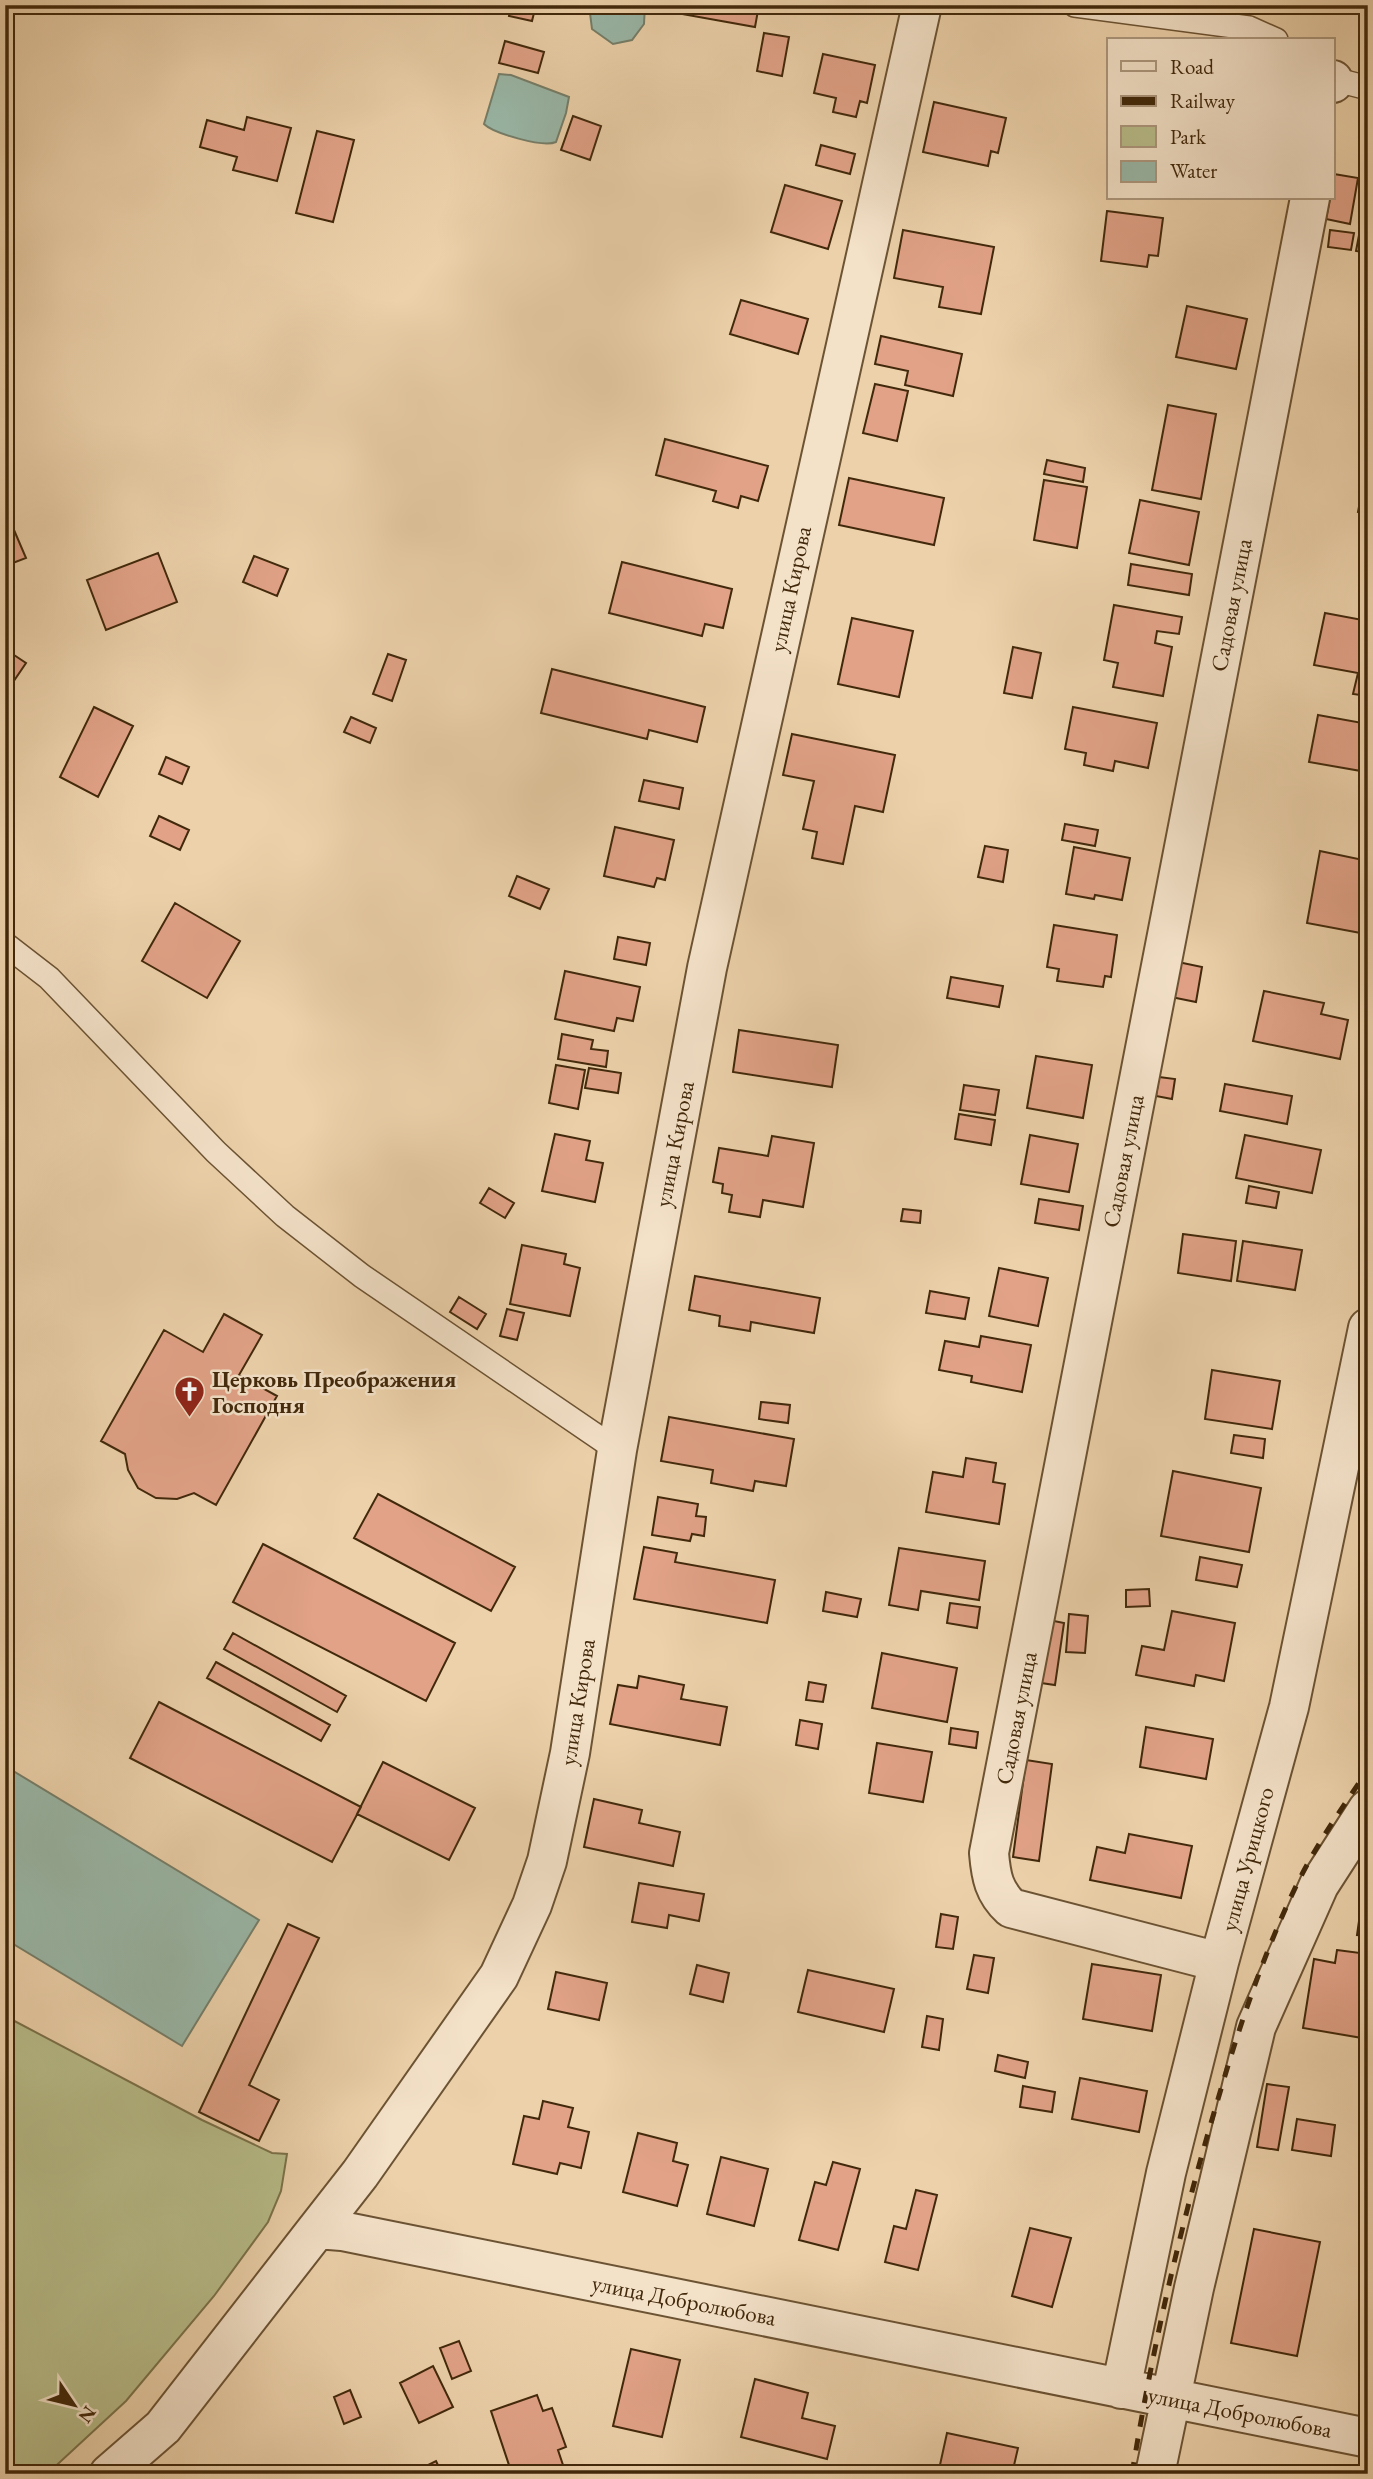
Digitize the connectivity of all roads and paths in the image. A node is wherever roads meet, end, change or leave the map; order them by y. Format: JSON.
{"nodes":[{"id":1,"x":922,"y":5,"type":"edge"},
{"id":2,"x":1075,"y":5,"type":"edge"},
{"id":3,"x":1272,"y":38,"type":"edge"},
{"id":4,"x":1334,"y":81,"type":"edge"},
{"id":5,"x":1368,"y":88,"type":"edge"},
{"id":6,"x":1310,"y":200,"type":"edge"},
{"id":7,"x":5,"y":944,"type":"edge"},
{"id":8,"x":1368,"y":1328,"type":"edge"},
{"id":9,"x":617,"y":1450,"type":"junction"},
{"id":10,"x":1368,"y":1809,"type":"edge"},
{"id":11,"x":1219,"y":1962,"type":"junction"},
{"id":12,"x":317,"y":2229,"type":"junction"},
{"id":13,"x":1121,"y":2389,"type":"junction"},
{"id":14,"x":1169,"y":2398,"type":"junction"},
{"id":15,"x":1368,"y":2438,"type":"edge"},
{"id":16,"x":109,"y":2474,"type":"edge"},
{"id":17,"x":1155,"y":2474,"type":"edge"}],
"edges":[{"from":1,"to":9,"type":"street","name":"улица Кирова"},
{"from":2,"to":3,"type":"lane"},
{"from":4,"to":5,"type":"lane"},
{"from":6,"to":11,"type":"street","name":"Садовая улица"},
{"from":7,"to":9,"type":"lane"},
{"from":8,"to":11,"type":"street","name":"улица Урицкого"},
{"from":9,"to":12,"type":"street","name":"улица Кирова"},
{"from":10,"to":14,"type":"street"},
{"from":11,"to":13,"type":"street","name":"улица Урицкого"},
{"from":12,"to":13,"type":"street","name":"улица Добролюбова"},
{"from":12,"to":16,"type":"street"},
{"from":13,"to":14,"type":"street","name":"улица Добролюбова"},
{"from":14,"to":15,"type":"street","name":"улица Добролюбова"},
{"from":14,"to":17,"type":"street"}]}
